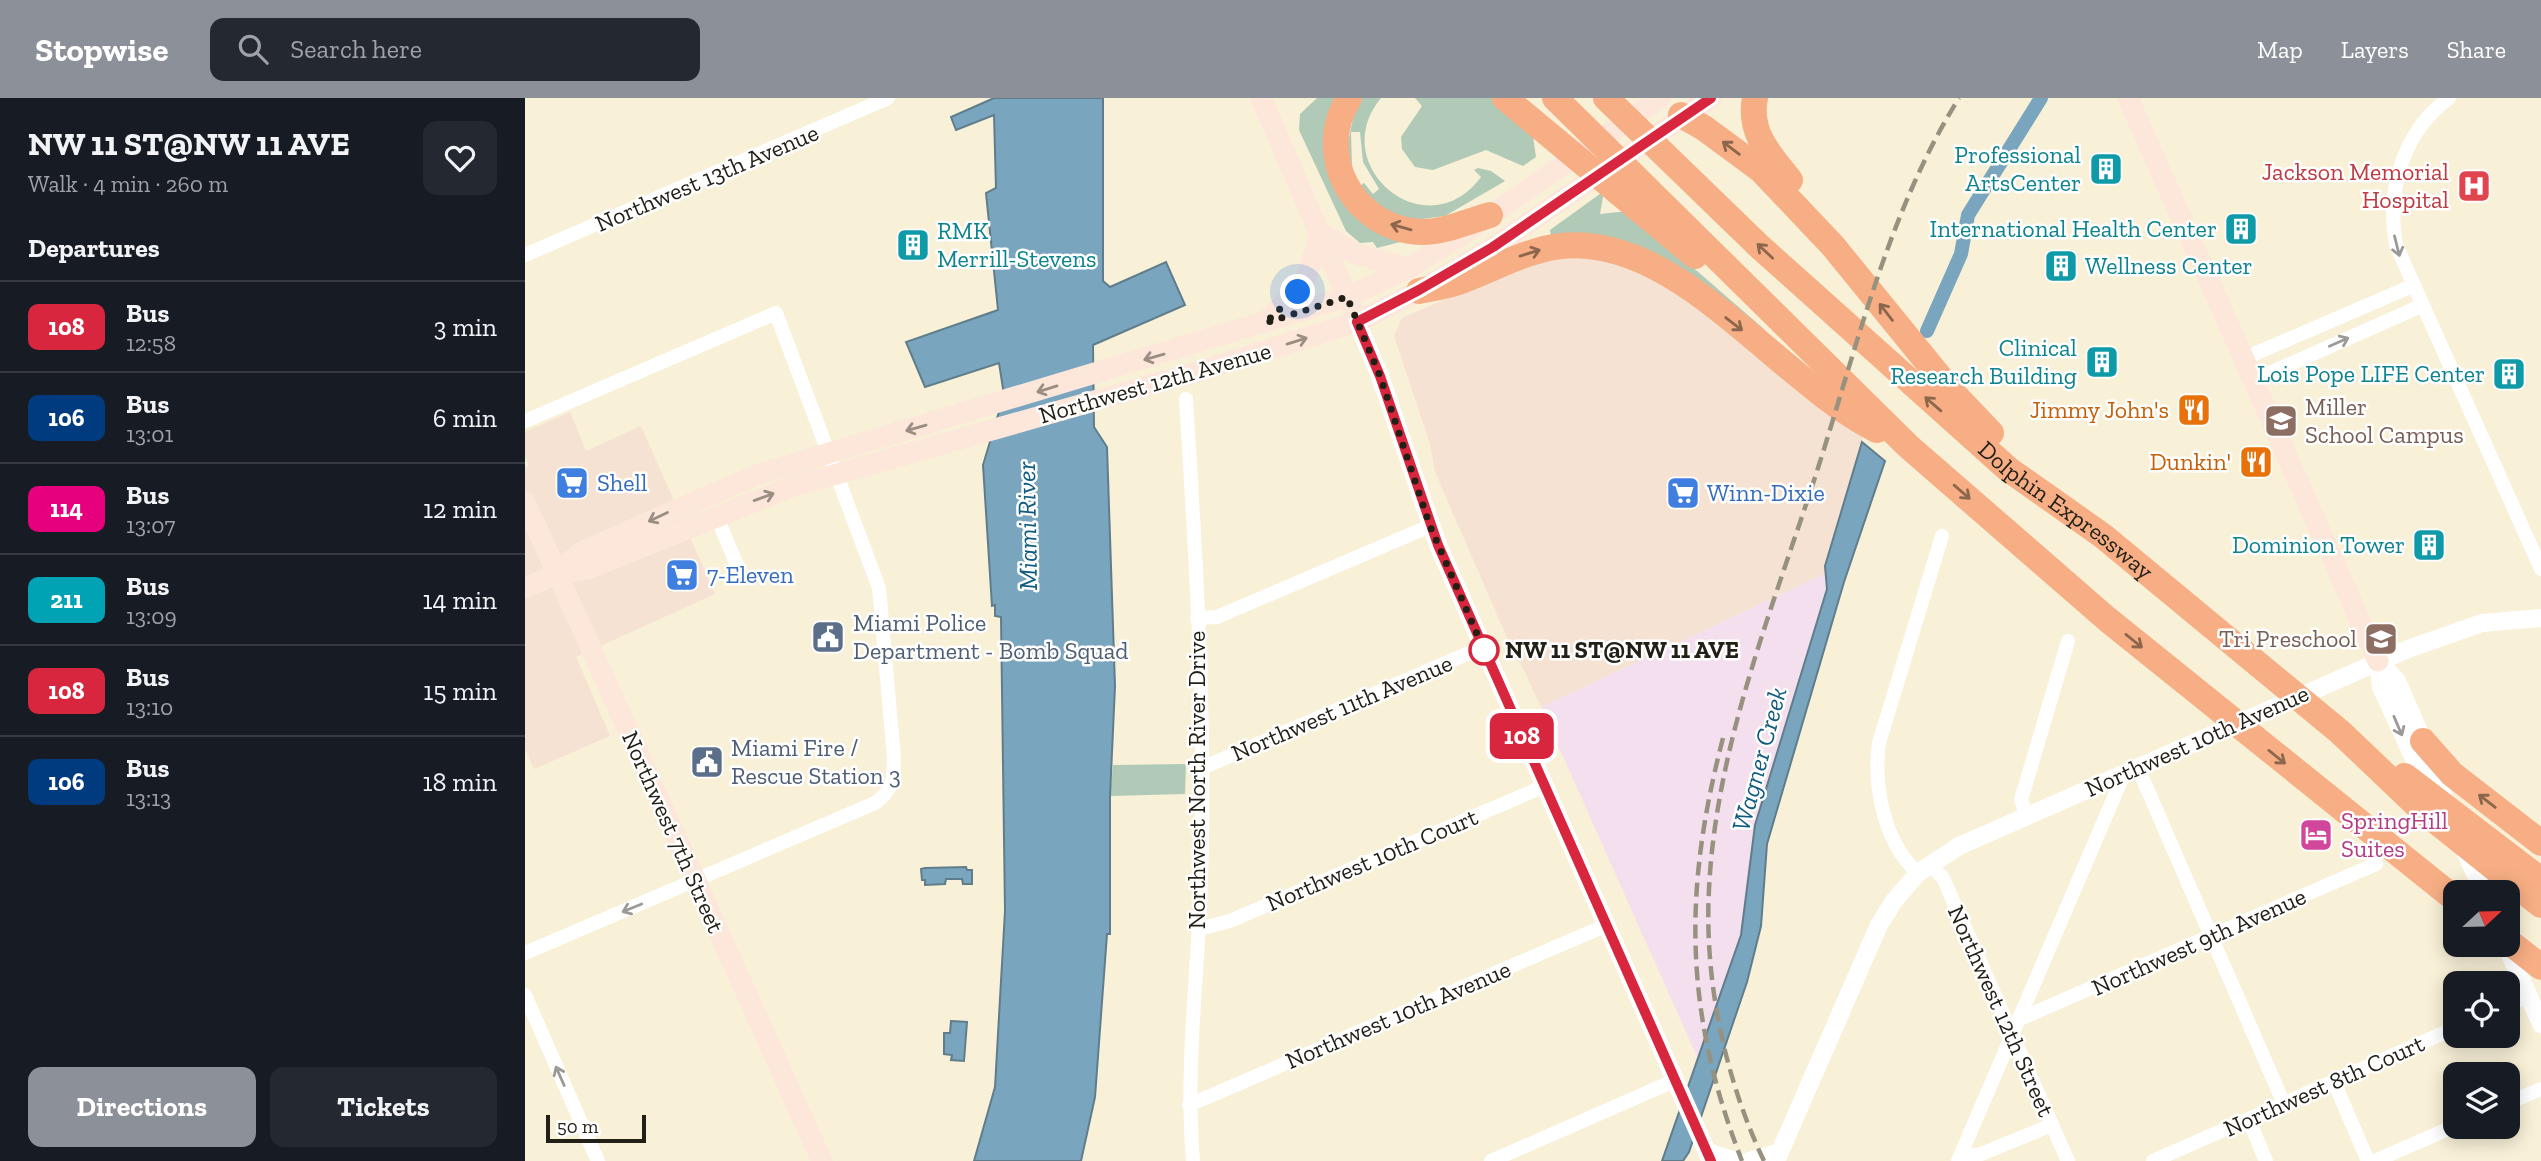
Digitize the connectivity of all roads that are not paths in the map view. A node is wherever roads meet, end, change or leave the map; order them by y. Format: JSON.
{"nodes":[{"id":1,"x":888,"y":98,"type":"edge"},
{"id":2,"x":1261,"y":98,"type":"edge"},
{"id":3,"x":1349,"y":98,"type":"edge"},
{"id":4,"x":1505,"y":98,"type":"edge"},
{"id":5,"x":1555,"y":98,"type":"edge"},
{"id":6,"x":1606,"y":98,"type":"edge"},
{"id":7,"x":1711,"y":98,"type":"edge"},
{"id":8,"x":1755,"y":98,"type":"edge"},
{"id":9,"x":2128,"y":98,"type":"edge"},
{"id":10,"x":2449,"y":98,"type":"edge"},
{"id":11,"x":1654,"y":99,"type":"edge"},
{"id":12,"x":1681,"y":115,"type":"junction"},
{"id":13,"x":1643,"y":200,"type":"junction"},
{"id":14,"x":1490,"y":215,"type":"junction"},
{"id":15,"x":1321,"y":233,"type":"junction"},
{"id":16,"x":1833,"y":246,"type":"junction"},
{"id":17,"x":525,"y":255,"type":"edge"},
{"id":18,"x":1414,"y":279,"type":"junction"},
{"id":19,"x":2412,"y":286,"type":"junction"},
{"id":20,"x":1347,"y":297,"type":"junction"},
{"id":21,"x":2421,"y":306,"type":"junction"},
{"id":22,"x":1357,"y":322,"type":"junction"},
{"id":23,"x":1265,"y":323,"type":"junction"},
{"id":24,"x":2245,"y":358,"type":"junction"},
{"id":25,"x":2254,"y":380,"type":"junction"},
{"id":26,"x":1187,"y":399,"type":"dead end"},
{"id":27,"x":525,"y":421,"type":"edge"},
{"id":28,"x":1908,"y":446,"type":"junction"},
{"id":29,"x":525,"y":502,"type":"edge"},
{"id":30,"x":716,"y":515,"type":"junction"},
{"id":31,"x":1430,"y":526,"type":"junction"},
{"id":32,"x":1942,"y":536,"type":"dead end"},
{"id":33,"x":2103,"y":536,"type":"junction"},
{"id":34,"x":2541,"y":569,"type":"edge"},
{"id":35,"x":557,"y":574,"type":"junction"},
{"id":36,"x":742,"y":578,"type":"dead end"},
{"id":37,"x":525,"y":588,"type":"edge"},
{"id":38,"x":1197,"y":618,"type":"junction"},
{"id":39,"x":2541,"y":618,"type":"edge"},
{"id":40,"x":2068,"y":641,"type":"dead end"},
{"id":41,"x":1483,"y":647,"type":"junction"},
{"id":42,"x":2378,"y":661,"type":"junction"},
{"id":43,"x":2340,"y":732,"type":"junction"},
{"id":44,"x":2423,"y":741,"type":"junction"},
{"id":45,"x":1202,"y":768,"type":"junction"},
{"id":46,"x":2131,"y":771,"type":"junction"},
{"id":47,"x":1545,"y":786,"type":"junction"},
{"id":48,"x":2443,"y":800,"type":"junction"},
{"id":49,"x":2027,"y":816,"type":"junction"},
{"id":50,"x":2541,"y":843,"type":"edge"},
{"id":51,"x":2376,"y":864,"type":"dead end"},
{"id":52,"x":1923,"y":868,"type":"junction"},
{"id":53,"x":2533,"y":874,"type":"edge"},
{"id":54,"x":2478,"y":880,"type":"edge"},
{"id":55,"x":695,"y":881,"type":"junction"},
{"id":56,"x":2443,"y":889,"type":"edge"},
{"id":57,"x":2541,"y":905,"type":"edge"},
{"id":58,"x":1607,"y":925,"type":"junction"},
{"id":59,"x":1198,"y":929,"type":"junction"},
{"id":60,"x":2213,"y":937,"type":"junction"},
{"id":61,"x":2520,"y":952,"type":"edge"},
{"id":62,"x":525,"y":953,"type":"edge"},
{"id":63,"x":2513,"y":957,"type":"edge"},
{"id":64,"x":2541,"y":967,"type":"edge"},
{"id":65,"x":525,"y":995,"type":"edge"},
{"id":66,"x":2528,"y":996,"type":"junction"},
{"id":67,"x":2520,"y":1000,"type":"edge"},
{"id":68,"x":2022,"y":1018,"type":"junction"},
{"id":69,"x":2541,"y":1024,"type":"edge"},
{"id":70,"x":2443,"y":1033,"type":"edge"},
{"id":71,"x":2013,"y":1038,"type":"junction"},
{"id":72,"x":2334,"y":1082,"type":"junction"},
{"id":73,"x":1678,"y":1086,"type":"junction"},
{"id":74,"x":2541,"y":1090,"type":"edge"},
{"id":75,"x":2520,"y":1098,"type":"edge"},
{"id":76,"x":2284,"y":1104,"type":"junction"},
{"id":77,"x":1189,"y":1105,"type":"junction"},
{"id":78,"x":2249,"y":1120,"type":"junction"},
{"id":79,"x":2052,"y":1125,"type":"junction"},
{"id":80,"x":2443,"y":1131,"type":"edge"},
{"id":81,"x":1782,"y":1155,"type":"edge"},
{"id":82,"x":1509,"y":1157,"type":"edge"},
{"id":83,"x":1709,"y":1157,"type":"edge"},
{"id":84,"x":1959,"y":1159,"type":"edge"},
{"id":85,"x":818,"y":1160,"type":"edge"},
{"id":86,"x":598,"y":1161,"type":"edge"},
{"id":87,"x":1193,"y":1161,"type":"edge"},
{"id":88,"x":1490,"y":1161,"type":"edge"},
{"id":89,"x":1736,"y":1161,"type":"edge"},
{"id":90,"x":1749,"y":1161,"type":"edge"},
{"id":91,"x":2068,"y":1161,"type":"edge"},
{"id":92,"x":2153,"y":1161,"type":"edge"},
{"id":93,"x":2266,"y":1161,"type":"edge"},
{"id":94,"x":2368,"y":1161,"type":"edge"},
{"id":95,"x":2375,"y":1161,"type":"edge"}],
"edges":[{"from":1,"to":17,"type":"street","name":"Northwest 13th Avenue"},
{"from":2,"to":15,"type":"main road"},
{"from":14,"to":3,"type":"highway","one_way":true},
{"from":4,"to":13,"type":"highway"},
{"from":5,"to":13,"type":"highway","name":"Dolphin Expressway"},
{"from":33,"to":6,"type":"highway","name":"Dolphin Expressway","one_way":true},
{"from":7,"to":12,"type":"main road","name":"Northwest 12th Avenue"},
{"from":8,"to":16,"type":"highway"},
{"from":9,"to":24,"type":"main road"},
{"from":10,"to":19,"type":"street","one_way":true},
{"from":11,"to":12,"type":"main road"},
{"from":11,"to":14,"type":"main road","name":"Northwest 12th Avenue"},
{"from":16,"to":12,"type":"highway","one_way":true},
{"from":12,"to":18,"type":"main road","name":"Northwest 12th Avenue"},
{"from":13,"to":28,"type":"highway","name":"Dolphin Expressway"},
{"from":14,"to":18,"type":"main road","name":"Northwest 12th Avenue"},
{"from":15,"to":18,"type":"main road"},
{"from":15,"to":20,"type":"main road"},
{"from":15,"to":23,"type":"main road"},
{"from":33,"to":16,"type":"highway","one_way":true},
{"from":18,"to":20,"type":"main road","name":"Northwest 12th Avenue"},
{"from":18,"to":22,"type":"main road","name":"Northwest 12th Avenue"},
{"from":18,"to":28,"type":"highway","one_way":true},
{"from":19,"to":21,"type":"street"},
{"from":19,"to":24,"type":"street"},
{"from":20,"to":22,"type":"main road"},
{"from":20,"to":23,"type":"main road","name":"Northwest 12th Avenue"},
{"from":25,"to":21,"type":"street","one_way":true},
{"from":21,"to":34,"type":"street"},
{"from":30,"to":22,"type":"main road","name":"Northwest 12th Avenue","one_way":true},
{"from":22,"to":31,"type":"street"},
{"from":23,"to":35,"type":"main road","name":"Northwest 12th Avenue","one_way":true},
{"from":24,"to":25,"type":"main road"},
{"from":25,"to":42,"type":"main road"},
{"from":26,"to":38,"type":"street","name":"Northwest North River Drive"},
{"from":27,"to":55,"type":"street"},
{"from":28,"to":56,"type":"highway","name":"Dolphin Expressway","one_way":true},
{"from":29,"to":35,"type":"main road","name":"Northwest 7th Street"},
{"from":30,"to":35,"type":"main road","name":"Northwest 12th Avenue"},
{"from":30,"to":36,"type":"street"},
{"from":31,"to":38,"type":"street"},
{"from":31,"to":41,"type":"street"},
{"from":32,"to":52,"type":"street","name":"Northwest 12th Street"},
{"from":33,"to":43,"type":"highway","name":"Dolphin Expressway"},
{"from":35,"to":37,"type":"main road","name":"Northwest 12th Avenue"},
{"from":35,"to":55,"type":"main road","name":"Northwest 7th Street"},
{"from":38,"to":45,"type":"street","name":"Northwest North River Drive"},
{"from":39,"to":42,"type":"street","name":"Northwest 10th Avenue"},
{"from":40,"to":49,"type":"street"},
{"from":41,"to":45,"type":"street","name":"Northwest 11th Avenue"},
{"from":41,"to":47,"type":"street"},
{"from":42,"to":44,"type":"street"},
{"from":42,"to":46,"type":"street","name":"Northwest 10th Avenue"},
{"from":42,"to":48,"type":"street","one_way":true},
{"from":43,"to":53,"type":"highway"},
{"from":43,"to":57,"type":"highway","name":"Dolphin Expressway"},
{"from":44,"to":48,"type":"street"},
{"from":50,"to":44,"type":"highway","one_way":true},
{"from":45,"to":59,"type":"street","name":"Northwest North River Drive"},
{"from":46,"to":49,"type":"street","name":"Northwest 10th Avenue"},
{"from":46,"to":60,"type":"street"},
{"from":46,"to":68,"type":"street"},
{"from":47,"to":58,"type":"street"},
{"from":47,"to":59,"type":"street","name":"Northwest 10th Court"},
{"from":48,"to":54,"type":"street"},
{"from":49,"to":52,"type":"street","name":"Northwest 10th Avenue"},
{"from":51,"to":60,"type":"street","name":"Northwest 9th Avenue"},
{"from":52,"to":71,"type":"street","name":"Northwest 12th Street"},
{"from":52,"to":81,"type":"street","name":"Northwest 10th Avenue"},
{"from":55,"to":62,"type":"street","one_way":true},
{"from":55,"to":85,"type":"main road","name":"Northwest 7th Street"},
{"from":58,"to":73,"type":"street"},
{"from":58,"to":77,"type":"street","name":"Northwest 10th Avenue"},
{"from":59,"to":77,"type":"street","name":"Northwest North River Drive"},
{"from":60,"to":68,"type":"street","name":"Northwest 9th Avenue"},
{"from":60,"to":76,"type":"street"},
{"from":61,"to":64,"type":"highway"},
{"from":63,"to":66,"type":"street"},
{"from":86,"to":65,"type":"street","one_way":true},
{"from":66,"to":67,"type":"street"},
{"from":66,"to":69,"type":"street"},
{"from":68,"to":71,"type":"street"},
{"from":70,"to":72,"type":"street","name":"Northwest 8th Court"},
{"from":71,"to":79,"type":"street","name":"Northwest 12th Street"},
{"from":71,"to":84,"type":"street"},
{"from":72,"to":76,"type":"street","name":"Northwest 8th Court"},
{"from":72,"to":94,"type":"street"},
{"from":73,"to":82,"type":"street"},
{"from":73,"to":83,"type":"street"},
{"from":74,"to":75,"type":"street"},
{"from":76,"to":78,"type":"street","name":"Northwest 8th Court"},
{"from":77,"to":87,"type":"street","name":"Northwest North River Drive"},
{"from":78,"to":92,"type":"street","name":"Northwest 8th Court"},
{"from":78,"to":93,"type":"street"},
{"from":79,"to":84,"type":"street"},
{"from":79,"to":91,"type":"street","name":"Northwest 12th Street"},
{"from":80,"to":95,"type":"street"},
{"from":81,"to":90,"type":"street"},
{"from":82,"to":88,"type":"street"},
{"from":83,"to":89,"type":"street"}]}
